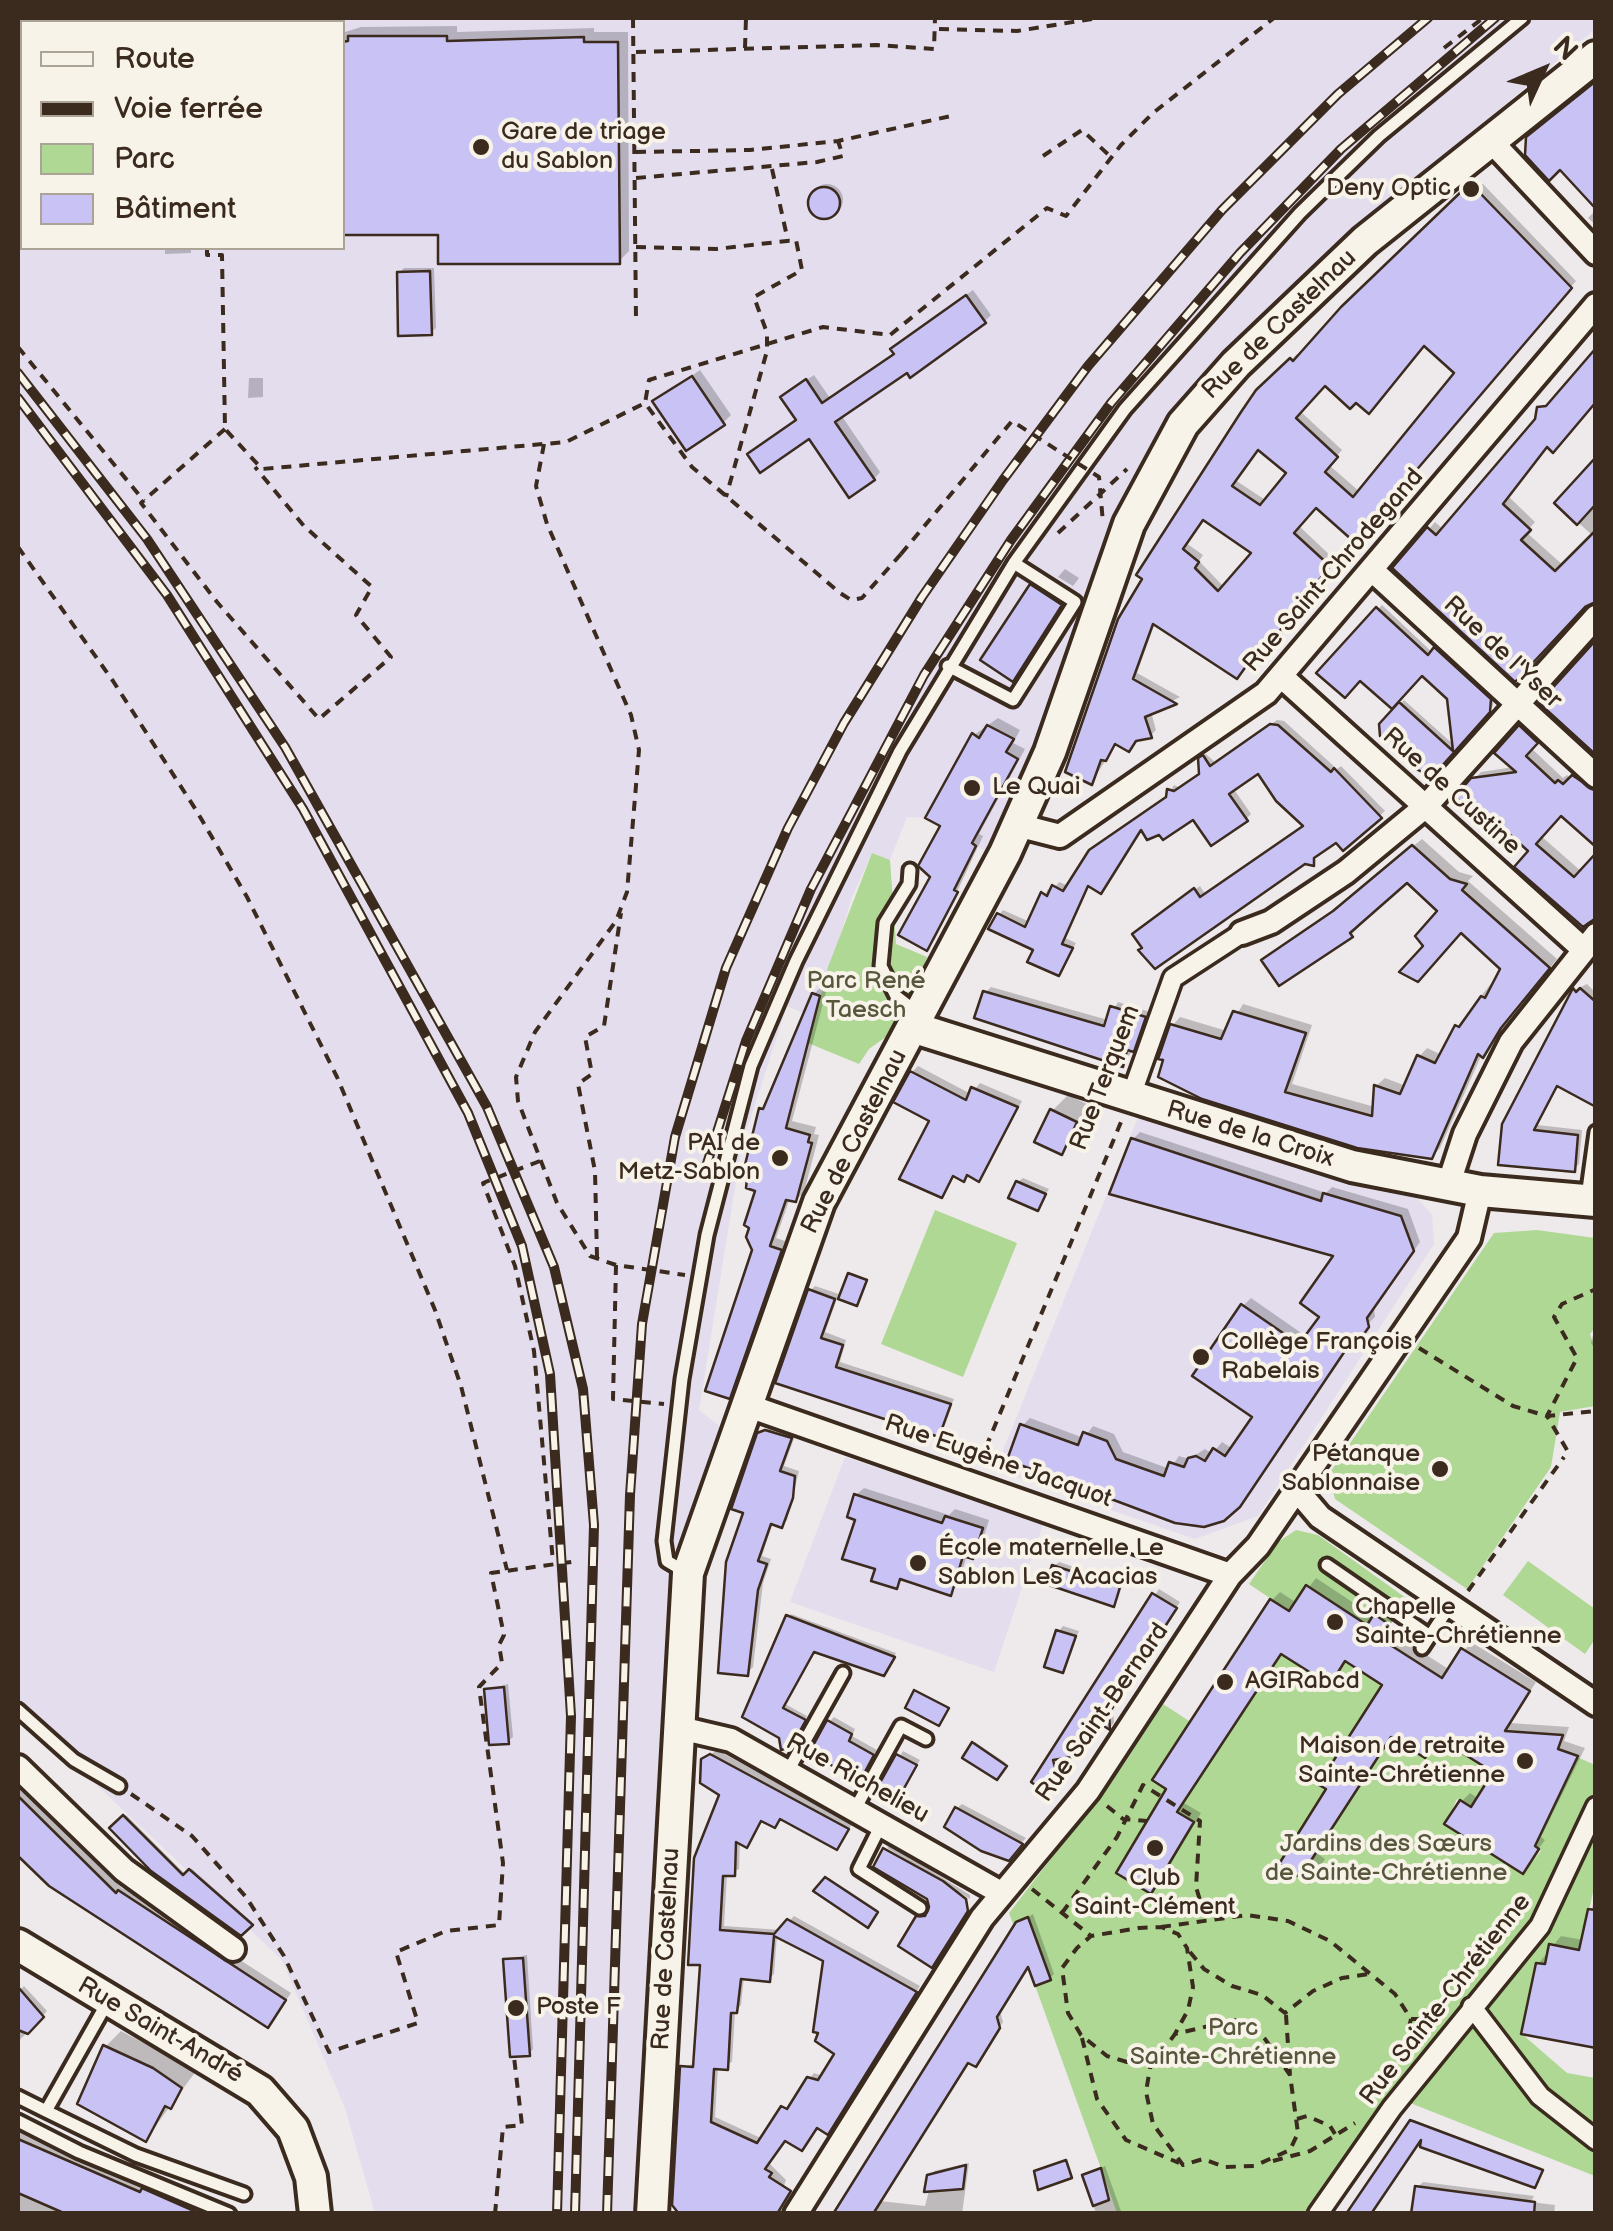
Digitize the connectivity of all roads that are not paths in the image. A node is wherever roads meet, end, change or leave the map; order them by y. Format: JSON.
{"nodes":[{"id":1,"x":1522,"y":18,"type":"edge"},
{"id":2,"x":1596,"y":57,"type":"edge"},
{"id":3,"x":1490,"y":140,"type":"junction"},
{"id":4,"x":1596,"y":253,"type":"edge"},
{"id":5,"x":1596,"y":305,"type":"edge"},
{"id":6,"x":1014,"y":563,"type":"junction"},
{"id":7,"x":1372,"y":570,"type":"junction"},
{"id":8,"x":1596,"y":617,"type":"edge"},
{"id":9,"x":948,"y":666,"type":"junction"},
{"id":10,"x":1282,"y":676,"type":"junction"},
{"id":11,"x":1516,"y":705,"type":"junction"},
{"id":12,"x":1596,"y":776,"type":"edge"},
{"id":13,"x":1426,"y":806,"type":"junction"},
{"id":14,"x":1018,"y":825,"type":"junction"},
{"id":15,"x":910,"y":870,"type":"dead end"},
{"id":16,"x":1242,"y":934,"type":"joint"},
{"id":17,"x":1589,"y":942,"type":"edge"},
{"id":18,"x":918,"y":1022,"type":"junction"},
{"id":19,"x":1130,"y":1099,"type":"junction"},
{"id":20,"x":1596,"y":1132,"type":"edge"},
{"id":21,"x":1448,"y":1186,"type":"junction"},
{"id":22,"x":1480,"y":1191,"type":"junction"},
{"id":23,"x":1591,"y":1201,"type":"edge"},
{"id":24,"x":746,"y":1404,"type":"junction"},
{"id":25,"x":1296,"y":1490,"type":"junction"},
{"id":26,"x":1327,"y":1565,"type":"dead end"},
{"id":27,"x":688,"y":1573,"type":"junction"},
{"id":28,"x":1230,"y":1575,"type":"junction"},
{"id":29,"x":1449,"y":1607,"type":"junction"},
{"id":30,"x":1430,"y":1636,"type":"junction"},
{"id":31,"x":1422,"y":1648,"type":"dead end"},
{"id":32,"x":844,"y":1673,"type":"dead end"},
{"id":33,"x":1596,"y":1704,"type":"edge"},
{"id":34,"x":18,"y":1710,"type":"edge"},
{"id":35,"x":680,"y":1728,"type":"junction"},
{"id":36,"x":926,"y":1739,"type":"dead end"},
{"id":37,"x":18,"y":1766,"type":"edge"},
{"id":38,"x":788,"y":1771,"type":"junction"},
{"id":39,"x":119,"y":1786,"type":"road end"},
{"id":40,"x":1596,"y":1807,"type":"edge"},
{"id":41,"x":856,"y":1808,"type":"junction"},
{"id":42,"x":882,"y":1824,"type":"junction"},
{"id":43,"x":1001,"y":1893,"type":"junction"},
{"id":44,"x":920,"y":1908,"type":"dead end"},
{"id":45,"x":233,"y":1948,"type":"dead end"},
{"id":46,"x":20,"y":1951,"type":"edge"},
{"id":47,"x":108,"y":2002,"type":"junction"},
{"id":48,"x":1472,"y":2007,"type":"junction"},
{"id":49,"x":18,"y":2097,"type":"edge"},
{"id":50,"x":46,"y":2111,"type":"junction"},
{"id":51,"x":18,"y":2121,"type":"edge"},
{"id":52,"x":1596,"y":2140,"type":"edge"},
{"id":53,"x":244,"y":2194,"type":"dead end"},
{"id":54,"x":229,"y":2214,"type":"edge"},
{"id":55,"x":316,"y":2214,"type":"edge"},
{"id":56,"x":652,"y":2214,"type":"edge"},
{"id":57,"x":796,"y":2214,"type":"edge"},
{"id":58,"x":1318,"y":2214,"type":"edge"}],
"edges":[{"from":1,"to":6,"type":"lane"},
{"from":2,"to":3,"type":"street","name":"Rue de Castelnau"},
{"from":3,"to":4,"type":"street"},
{"from":3,"to":14,"type":"street","name":"Rue de Castelnau"},
{"from":5,"to":7,"type":"street","name":"Rue Saint-Chrodegand"},
{"from":6,"to":9,"type":"lane"},
{"from":6,"to":9,"type":"lane"},
{"from":7,"to":10,"type":"street","name":"Rue Saint-Chrodegand"},
{"from":7,"to":11,"type":"street","name":"Rue de l'Yser"},
{"from":8,"to":11,"type":"street","name":"Rue Terquem"},
{"from":9,"to":27,"type":"lane"},
{"from":10,"to":13,"type":"street","name":"Rue de Custine"},
{"from":10,"to":14,"type":"street","name":"Rue Saint-Chrodegand"},
{"from":11,"to":12,"type":"street","name":"Rue de l'Yser"},
{"from":11,"to":13,"type":"street","name":"Rue Terquem"},
{"from":13,"to":16,"type":"street","name":"Rue Terquem"},
{"from":13,"to":17,"type":"street","name":"Rue de Custine"},
{"from":14,"to":18,"type":"street","name":"Rue de Castelnau"},
{"from":15,"to":18,"type":"lane"},
{"from":16,"to":19,"type":"street","name":"Rue Terquem"},
{"from":17,"to":21,"type":"street"},
{"from":18,"to":19,"type":"street","name":"Rue de la Croix"},
{"from":18,"to":24,"type":"street","name":"Rue de Castelnau"},
{"from":19,"to":21,"type":"street","name":"Rue de la Croix"},
{"from":20,"to":23,"type":"lane"},
{"from":21,"to":22,"type":"street","name":"Rue de la Croix"},
{"from":22,"to":23,"type":"street","name":"Rue de la Croix"},
{"from":22,"to":25,"type":"street","name":"Rue Saint-Bernard"},
{"from":24,"to":27,"type":"street","name":"Rue de Castelnau"},
{"from":24,"to":28,"type":"street","name":"Rue Eugène Jacquot"},
{"from":25,"to":28,"type":"street","name":"Rue Saint-Bernard"},
{"from":25,"to":29,"type":"street"},
{"from":26,"to":30,"type":"lane"},
{"from":27,"to":35,"type":"street","name":"Rue de Castelnau"},
{"from":28,"to":43,"type":"street","name":"Rue Saint-Bernard"},
{"from":29,"to":30,"type":"lane"},
{"from":29,"to":33,"type":"street"},
{"from":30,"to":31,"type":"lane"},
{"from":32,"to":38,"type":"lane"},
{"from":34,"to":39,"type":"lane"},
{"from":35,"to":38,"type":"street","name":"Rue Richelieu"},
{"from":35,"to":56,"type":"street","name":"Rue de Castelnau"},
{"from":36,"to":41,"type":"lane"},
{"from":37,"to":45,"type":"street"},
{"from":38,"to":41,"type":"street","name":"Rue Richelieu"},
{"from":40,"to":48,"type":"street","name":"Rue Sainte-Chrétienne"},
{"from":41,"to":42,"type":"street","name":"Rue Richelieu"},
{"from":42,"to":43,"type":"street","name":"Rue Richelieu"},
{"from":42,"to":44,"type":"lane"},
{"from":43,"to":57,"type":"street","name":"Rue Saint-Bernard"},
{"from":46,"to":47,"type":"street","name":"Rue Saint-André"},
{"from":47,"to":50,"type":"lane"},
{"from":47,"to":55,"type":"street","name":"Rue Saint-André"},
{"from":48,"to":52,"type":"street"},
{"from":48,"to":58,"type":"street","name":"Rue Sainte-Chrétienne"},
{"from":49,"to":50,"type":"lane"},
{"from":50,"to":53,"type":"lane"},
{"from":51,"to":54,"type":"lane"}]}
